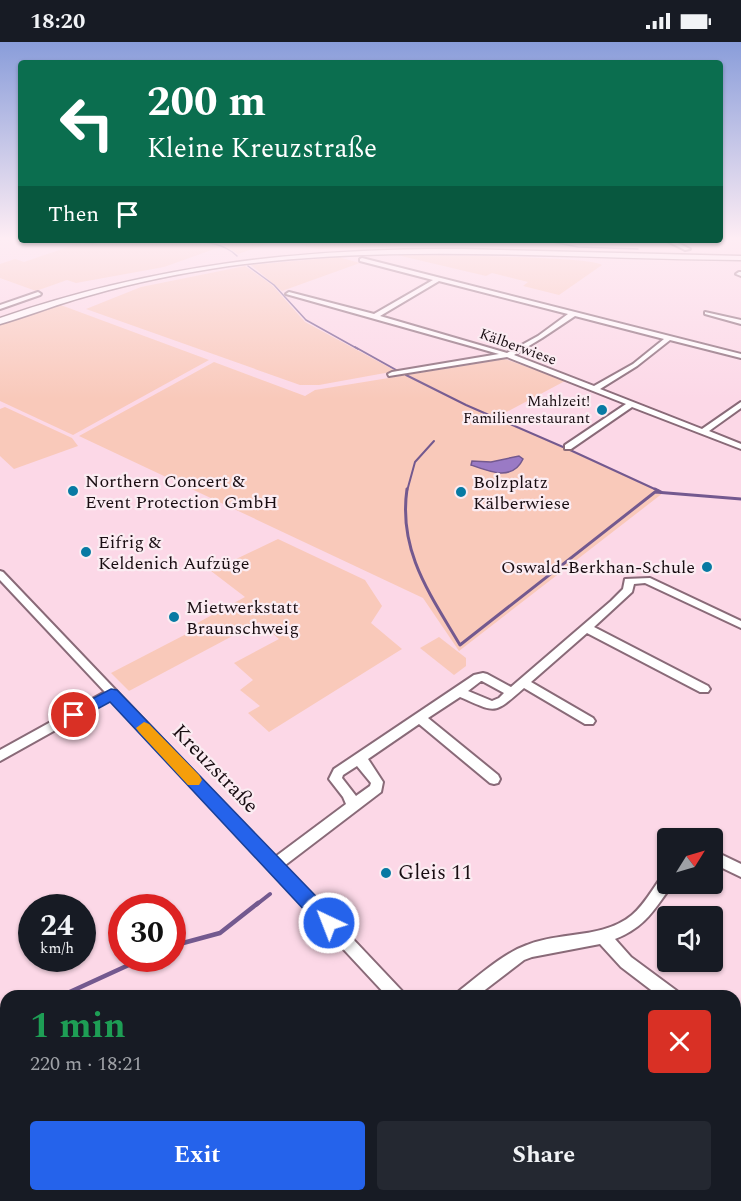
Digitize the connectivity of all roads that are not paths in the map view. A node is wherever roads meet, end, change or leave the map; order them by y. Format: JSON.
{"nodes":[{"id":1,"x":89,"y":291,"type":"edge"},
{"id":2,"x":91,"y":291,"type":"edge"},
{"id":3,"x":418,"y":291,"type":"edge"},
{"id":4,"x":481,"y":291,"type":"edge"},
{"id":5,"x":289,"y":294,"type":"dead end"},
{"id":6,"x":65,"y":297,"type":"junction"},
{"id":7,"x":44,"y":300,"type":"junction"},
{"id":8,"x":0,"y":307,"type":"edge"},
{"id":9,"x":707,"y":313,"type":"dead end"},
{"id":10,"x":573,"y":314,"type":"junction"},
{"id":11,"x":375,"y":316,"type":"junction"},
{"id":12,"x":0,"y":319,"type":"edge"},
{"id":13,"x":741,"y":322,"type":"edge"},
{"id":14,"x":669,"y":338,"type":"junction"},
{"id":15,"x":508,"y":355,"type":"junction"},
{"id":16,"x":741,"y":356,"type":"edge"},
{"id":17,"x":392,"y":374,"type":"dead end"},
{"id":18,"x":594,"y":390,"type":"junction"},
{"id":19,"x":631,"y":404,"type":"junction"},
{"id":20,"x":741,"y":404,"type":"edge"},
{"id":21,"x":703,"y":432,"type":"junction"},
{"id":22,"x":568,"y":447,"type":"dead end"},
{"id":23,"x":741,"y":447,"type":"edge"},
{"id":24,"x":0,"y":574,"type":"edge"},
{"id":25,"x":741,"y":625,"type":"edge"},
{"id":26,"x":587,"y":628,"type":"junction"},
{"id":27,"x":524,"y":683,"type":"junction"},
{"id":28,"x":704,"y":689,"type":"dead end"},
{"id":29,"x":459,"y":692,"type":"junction"},
{"id":30,"x":512,"y":692,"type":"junction"},
{"id":31,"x":111,"y":694,"type":"junction"},
{"id":32,"x":418,"y":717,"type":"junction"},
{"id":33,"x":589,"y":721,"type":"dead end"},
{"id":34,"x":0,"y":756,"type":"edge"},
{"id":35,"x":361,"y":756,"type":"junction"},
{"id":36,"x":494,"y":778,"type":"dead end"},
{"id":37,"x":353,"y":806,"type":"junction"},
{"id":38,"x":723,"y":862,"type":"edge"},
{"id":39,"x":275,"y":865,"type":"junction"},
{"id":40,"x":741,"y":871,"type":"edge"},
{"id":41,"x":657,"y":894,"type":"edge"},
{"id":42,"x":602,"y":935,"type":"junction"},
{"id":43,"x":391,"y":990,"type":"edge"},
{"id":44,"x":472,"y":990,"type":"edge"},
{"id":45,"x":664,"y":990,"type":"edge"}],
"edges":[{"from":1,"to":6,"type":"highway"},
{"from":2,"to":6,"type":"highway"},
{"from":3,"to":11,"type":"street"},
{"from":4,"to":10,"type":"street"},
{"from":5,"to":11,"type":"street","name":"Kälberwiese"},
{"from":6,"to":7,"type":"highway"},
{"from":7,"to":8,"type":"street"},
{"from":7,"to":12,"type":"highway"},
{"from":9,"to":13,"type":"street"},
{"from":10,"to":14,"type":"street"},
{"from":10,"to":15,"type":"street"},
{"from":11,"to":15,"type":"street","name":"Kälberwiese"},
{"from":14,"to":16,"type":"street"},
{"from":14,"to":18,"type":"street"},
{"from":15,"to":17,"type":"street"},
{"from":15,"to":18,"type":"street","name":"Kälberwiese"},
{"from":18,"to":19,"type":"street","name":"Kälberwiese"},
{"from":19,"to":21,"type":"street","name":"Kälberwiese"},
{"from":19,"to":22,"type":"street"},
{"from":20,"to":21,"type":"street"},
{"from":21,"to":23,"type":"street","name":"Kälberwiese"},
{"from":24,"to":31,"type":"street","name":"Kreuzstraße"},
{"from":25,"to":26,"type":"street"},
{"from":26,"to":27,"type":"street"},
{"from":26,"to":28,"type":"street"},
{"from":27,"to":30,"type":"street"},
{"from":27,"to":33,"type":"street"},
{"from":29,"to":30,"type":"street"},
{"from":29,"to":30,"type":"street"},
{"from":29,"to":32,"type":"street"},
{"from":31,"to":34,"type":"street"},
{"from":31,"to":39,"type":"street","name":"Kreuzstraße"},
{"from":32,"to":35,"type":"street"},
{"from":32,"to":36,"type":"street"},
{"from":35,"to":37,"type":"street"},
{"from":35,"to":37,"type":"street"},
{"from":37,"to":39,"type":"street"},
{"from":38,"to":40,"type":"street"},
{"from":39,"to":43,"type":"street","name":"Kreuzstraße"},
{"from":41,"to":42,"type":"street"},
{"from":42,"to":44,"type":"street"},
{"from":42,"to":45,"type":"street"}]}
